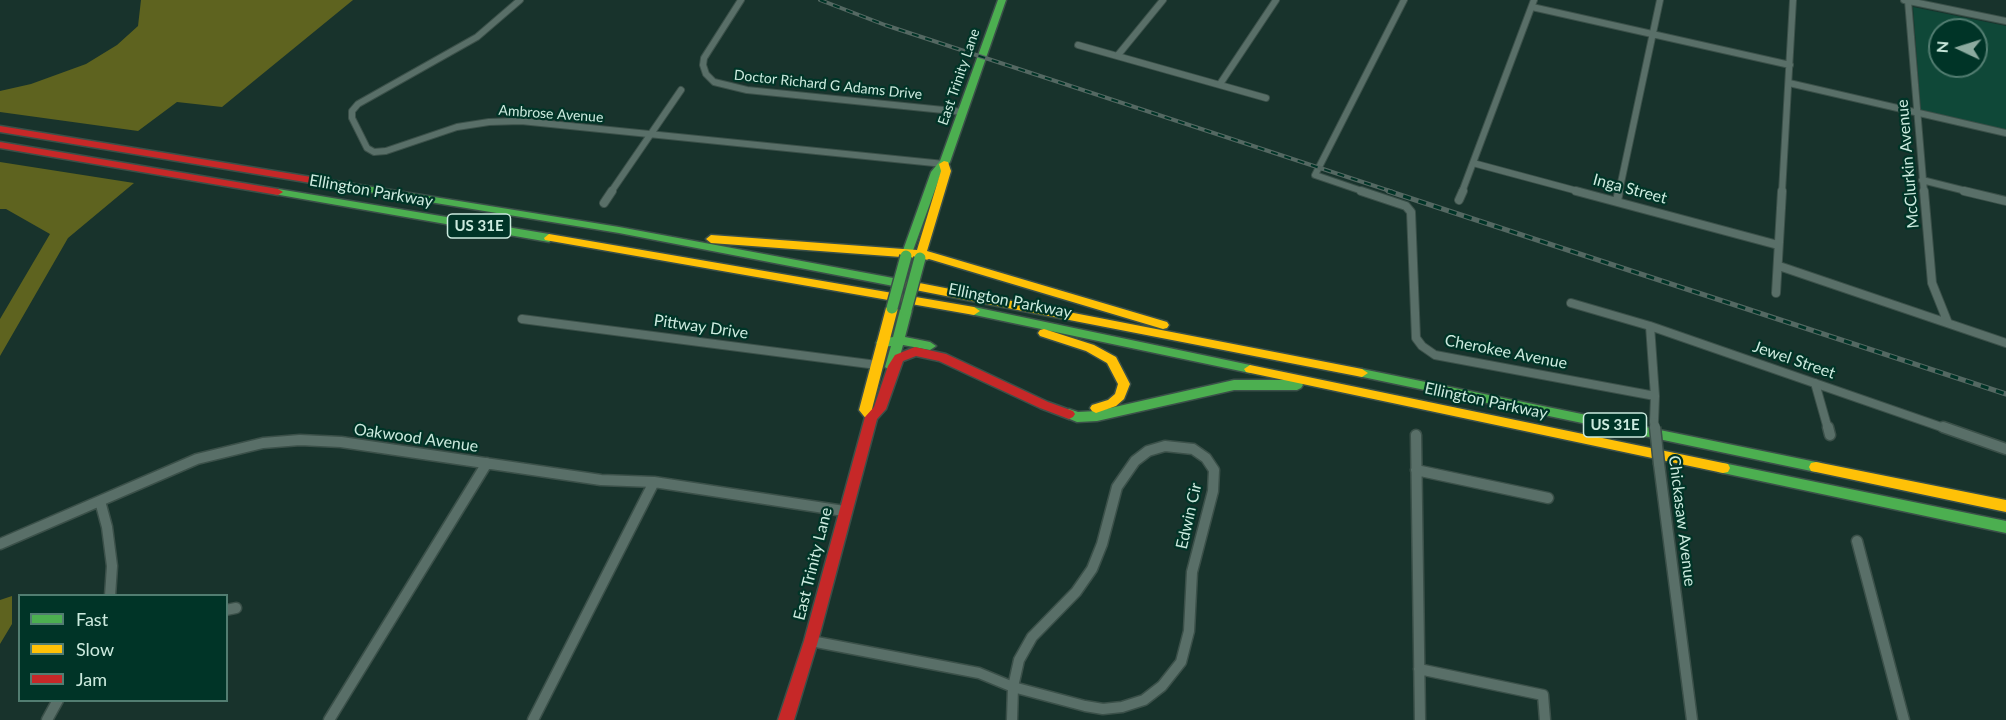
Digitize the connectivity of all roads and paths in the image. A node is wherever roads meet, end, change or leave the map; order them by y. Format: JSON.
{"nodes":[{"id":1,"x":520,"y":0,"type":"edge"},
{"id":2,"x":741,"y":0,"type":"edge"},
{"id":3,"x":1002,"y":0,"type":"edge"},
{"id":4,"x":1163,"y":0,"type":"edge"},
{"id":5,"x":1276,"y":0,"type":"edge"},
{"id":6,"x":1404,"y":0,"type":"edge"},
{"id":7,"x":1660,"y":0,"type":"edge"},
{"id":8,"x":1792,"y":0,"type":"edge"},
{"id":9,"x":1906,"y":0,"type":"edge"},
{"id":10,"x":1920,"y":2,"type":"edge"},
{"id":11,"x":1533,"y":3,"type":"edge"},
{"id":12,"x":2006,"y":21,"type":"edge"},
{"id":13,"x":1653,"y":35,"type":"junction"},
{"id":14,"x":1078,"y":45,"type":"dead end"},
{"id":15,"x":1118,"y":56,"type":"junction"},
{"id":16,"x":1790,"y":65,"type":"junction"},
{"id":17,"x":1789,"y":83,"type":"junction"},
{"id":18,"x":1220,"y":84,"type":"junction"},
{"id":19,"x":681,"y":90,"type":"dead end"},
{"id":20,"x":1266,"y":98,"type":"dead end"},
{"id":21,"x":963,"y":112,"type":"junction"},
{"id":22,"x":1917,"y":112,"type":"junction"},
{"id":23,"x":0,"y":129,"type":"edge"},
{"id":24,"x":2006,"y":133,"type":"edge"},
{"id":25,"x":652,"y":134,"type":"junction"},
{"id":26,"x":0,"y":146,"type":"edge"},
{"id":27,"x":1473,"y":163,"type":"junction"},
{"id":28,"x":944,"y":164,"type":"junction"},
{"id":29,"x":1922,"y":180,"type":"junction"},
{"id":30,"x":1459,"y":200,"type":"dead end"},
{"id":31,"x":1617,"y":201,"type":"junction"},
{"id":32,"x":2006,"y":201,"type":"edge"},
{"id":33,"x":604,"y":203,"type":"dead end"},
{"id":34,"x":619,"y":230,"type":"junction"},
{"id":35,"x":1778,"y":245,"type":"junction"},
{"id":36,"x":906,"y":255,"type":"junction"},
{"id":37,"x":920,"y":256,"type":"junction"},
{"id":38,"x":1779,"y":266,"type":"junction"},
{"id":39,"x":1776,"y":293,"type":"dead end"},
{"id":40,"x":1571,"y":303,"type":"dead end"},
{"id":41,"x":957,"y":307,"type":"junction"},
{"id":42,"x":522,"y":319,"type":"dead end"},
{"id":43,"x":1948,"y":323,"type":"junction"},
{"id":44,"x":1650,"y":326,"type":"junction"},
{"id":45,"x":882,"y":343,"type":"junction"},
{"id":46,"x":2006,"y":343,"type":"edge"},
{"id":47,"x":897,"y":344,"type":"junction"},
{"id":48,"x":1224,"y":345,"type":"junction"},
{"id":49,"x":915,"y":351,"type":"junction"},
{"id":50,"x":876,"y":365,"type":"junction"},
{"id":51,"x":1815,"y":383,"type":"junction"},
{"id":52,"x":1335,"y":386,"type":"junction"},
{"id":53,"x":1655,"y":396,"type":"junction"},
{"id":54,"x":876,"y":413,"type":"junction"},
{"id":55,"x":1416,"y":435,"type":"dead end"},
{"id":56,"x":1830,"y":435,"type":"dead end"},
{"id":57,"x":2006,"y":449,"type":"edge"},
{"id":58,"x":487,"y":463,"type":"junction"},
{"id":59,"x":1416,"y":470,"type":"junction"},
{"id":60,"x":654,"y":482,"type":"junction"},
{"id":61,"x":1548,"y":498,"type":"dead end"},
{"id":62,"x":100,"y":501,"type":"junction"},
{"id":63,"x":2006,"y":506,"type":"edge"},
{"id":64,"x":844,"y":512,"type":"junction"},
{"id":65,"x":2006,"y":527,"type":"edge"},
{"id":66,"x":1857,"y":541,"type":"dead end"},
{"id":67,"x":0,"y":544,"type":"edge"},
{"id":68,"x":110,"y":594,"type":"edge"},
{"id":69,"x":811,"y":642,"type":"junction"},
{"id":70,"x":1419,"y":669,"type":"junction"},
{"id":71,"x":1013,"y":687,"type":"junction"},
{"id":72,"x":57,"y":702,"type":"edge"},
{"id":73,"x":46,"y":720,"type":"edge"},
{"id":74,"x":328,"y":720,"type":"edge"},
{"id":75,"x":533,"y":720,"type":"edge"},
{"id":76,"x":786,"y":720,"type":"edge"},
{"id":77,"x":1012,"y":720,"type":"edge"},
{"id":78,"x":1419,"y":720,"type":"edge"},
{"id":79,"x":1545,"y":720,"type":"edge"},
{"id":80,"x":1692,"y":720,"type":"edge"},
{"id":81,"x":1904,"y":720,"type":"edge"}],
"edges":[{"from":1,"to":25,"type":"street","name":"Ambrose Avenue"},
{"from":2,"to":21,"type":"street","name":"Doctor Richard G Adams Drive"},
{"from":3,"to":21,"type":"main road","name":"East Trinity Lane"},
{"from":4,"to":15,"type":"street"},
{"from":5,"to":18,"type":"street"},
{"from":6,"to":53,"type":"street","name":"Cherokee Avenue"},
{"from":7,"to":13,"type":"street"},
{"from":8,"to":16,"type":"street"},
{"from":9,"to":10,"type":"street"},
{"from":9,"to":22,"type":"street","name":"McClurkin Avenue"},
{"from":10,"to":12,"type":"street"},
{"from":11,"to":13,"type":"street"},
{"from":11,"to":27,"type":"street"},
{"from":13,"to":16,"type":"street"},
{"from":13,"to":31,"type":"street"},
{"from":14,"to":15,"type":"street"},
{"from":15,"to":18,"type":"street"},
{"from":16,"to":17,"type":"street"},
{"from":17,"to":22,"type":"street"},
{"from":17,"to":35,"type":"street"},
{"from":18,"to":20,"type":"street"},
{"from":19,"to":25,"type":"street"},
{"from":21,"to":28,"type":"main road","name":"East Trinity Lane"},
{"from":22,"to":24,"type":"street"},
{"from":22,"to":29,"type":"street","name":"McClurkin Avenue"},
{"from":23,"to":34,"type":"main road","name":"Ellington Parkway","number":"US 31E"},
{"from":25,"to":28,"type":"street","name":"Ambrose Avenue"},
{"from":25,"to":33,"type":"street"},
{"from":26,"to":41,"type":"main road","name":"Ellington Parkway","number":"US 31E"},
{"from":27,"to":30,"type":"street"},
{"from":27,"to":31,"type":"street","name":"Inga Street"},
{"from":28,"to":36,"type":"main road","name":"East Trinity Lane"},
{"from":28,"to":37,"type":"main road","name":"East Trinity Lane"},
{"from":29,"to":32,"type":"street"},
{"from":29,"to":43,"type":"street","name":"McClurkin Avenue"},
{"from":31,"to":35,"type":"street","name":"Inga Street"},
{"from":34,"to":36,"type":"main road"},
{"from":34,"to":48,"type":"main road","name":"Ellington Parkway","number":"US 31E"},
{"from":35,"to":38,"type":"street"},
{"from":36,"to":37,"type":"main road"},
{"from":36,"to":45,"type":"main road","name":"East Trinity Lane","bridge":true},
{"from":37,"to":47,"type":"main road","name":"East Trinity Lane","bridge":true},
{"from":37,"to":48,"type":"main road"},
{"from":38,"to":39,"type":"street"},
{"from":38,"to":43,"type":"street"},
{"from":40,"to":44,"type":"street","name":"Jewel Street"},
{"from":41,"to":47,"type":"main road"},
{"from":41,"to":52,"type":"main road","name":"Ellington Parkway","number":"US 31E"},
{"from":42,"to":50,"type":"street","name":"Pittway Drive"},
{"from":43,"to":46,"type":"street"},
{"from":44,"to":51,"type":"street","name":"Jewel Street"},
{"from":44,"to":53,"type":"street","name":"Chickasaw Avenue"},
{"from":45,"to":47,"type":"main road"},
{"from":45,"to":50,"type":"main road","name":"East Trinity Lane"},
{"from":47,"to":49,"type":"main road"},
{"from":47,"to":54,"type":"main road","name":"East Trinity Lane"},
{"from":48,"to":63,"type":"main road","name":"Ellington Parkway","number":"US 31E"},
{"from":49,"to":52,"type":"main road"},
{"from":49,"to":54,"type":"main road"},
{"from":50,"to":54,"type":"main road","name":"East Trinity Lane"},
{"from":51,"to":56,"type":"street"},
{"from":51,"to":57,"type":"street","name":"Jewel Street"},
{"from":52,"to":65,"type":"main road","name":"Ellington Parkway","number":"US 31E"},
{"from":53,"to":80,"type":"street","name":"Chickasaw Avenue","bridge":true},
{"from":54,"to":64,"type":"main road","name":"East Trinity Lane"},
{"from":55,"to":59,"type":"street"},
{"from":58,"to":60,"type":"street","name":"Oakwood Avenue"},
{"from":58,"to":62,"type":"street","name":"Oakwood Avenue"},
{"from":58,"to":74,"type":"street"},
{"from":59,"to":61,"type":"street"},
{"from":59,"to":70,"type":"street"},
{"from":60,"to":64,"type":"street","name":"Oakwood Avenue"},
{"from":60,"to":75,"type":"street"},
{"from":62,"to":67,"type":"street","name":"Oakwood Avenue"},
{"from":62,"to":68,"type":"street"},
{"from":64,"to":69,"type":"main road","name":"East Trinity Lane"},
{"from":66,"to":81,"type":"street"},
{"from":69,"to":71,"type":"street"},
{"from":69,"to":76,"type":"main road","name":"East Trinity Lane"},
{"from":70,"to":78,"type":"street"},
{"from":70,"to":79,"type":"street"},
{"from":71,"to":71,"type":"street","name":"Edwin Cir"},
{"from":71,"to":77,"type":"street","name":"Edwin Cir"},
{"from":72,"to":73,"type":"street"}]}
